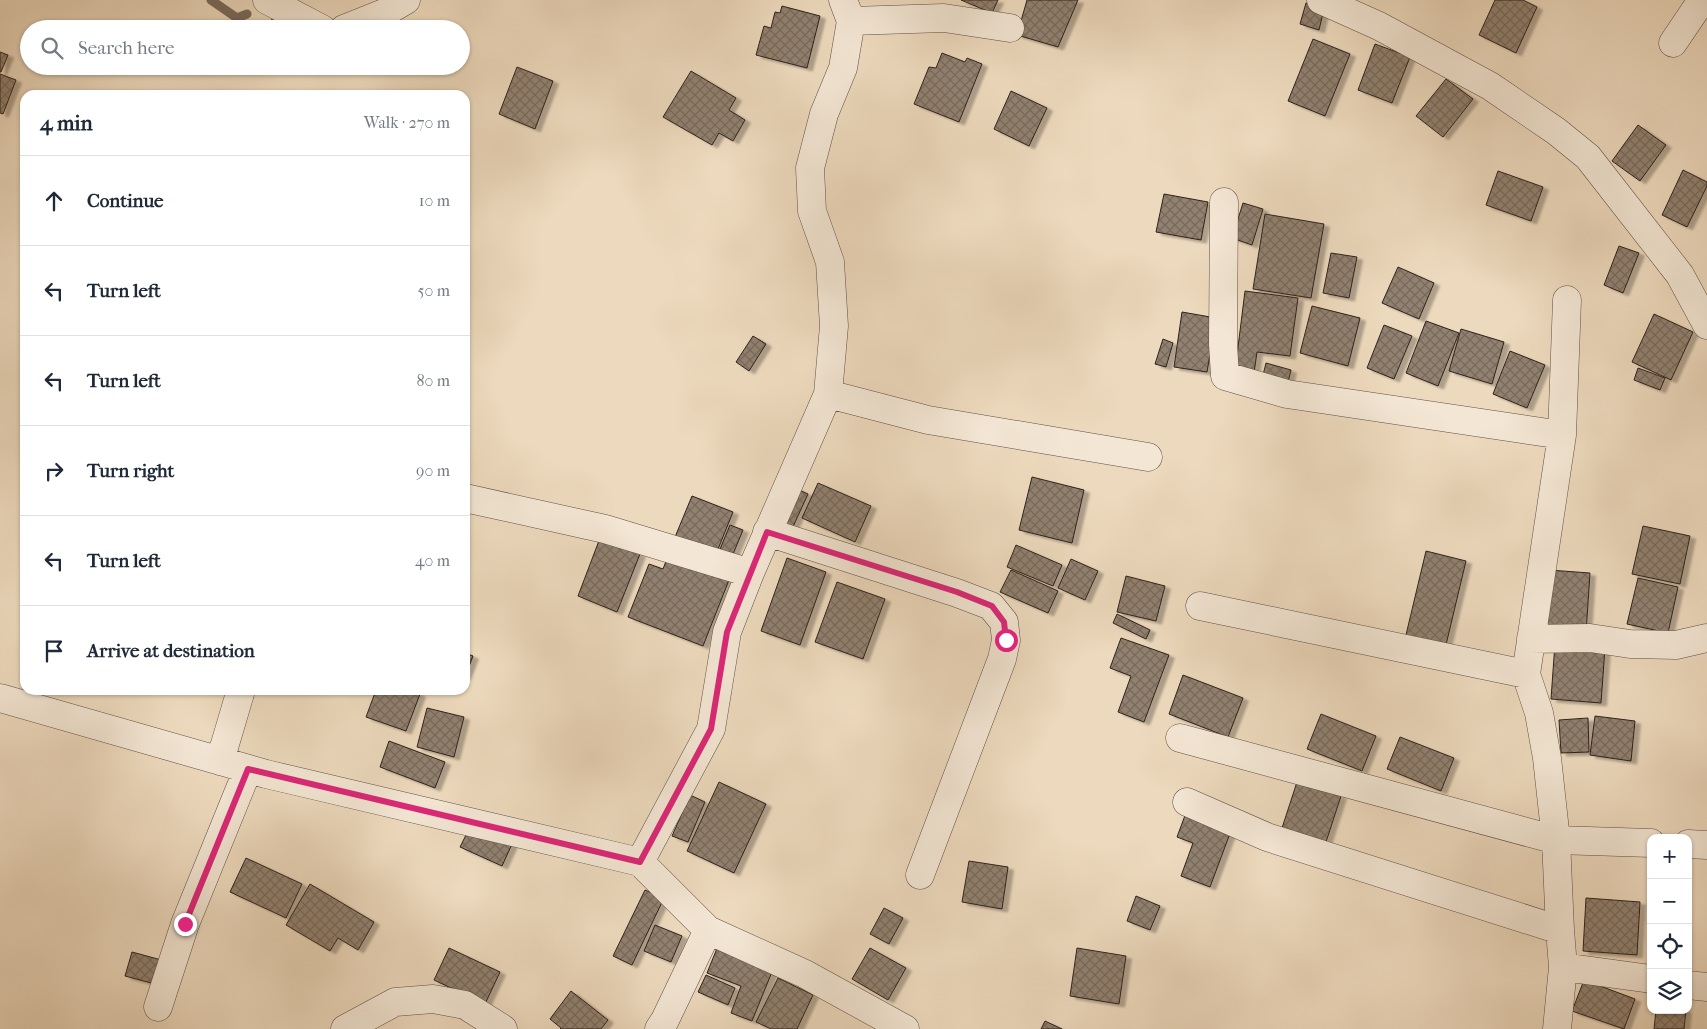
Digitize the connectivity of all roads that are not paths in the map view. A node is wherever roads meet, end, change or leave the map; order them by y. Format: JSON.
{"nodes":[{"id":1,"x":267,"y":0,"type":"edge"},
{"id":2,"x":406,"y":0,"type":"edge"},
{"id":3,"x":1321,"y":0,"type":"edge"},
{"id":4,"x":1702,"y":0,"type":"edge"},
{"id":5,"x":847,"y":10,"type":"edge"},
{"id":6,"x":305,"y":20,"type":"edge"},
{"id":7,"x":366,"y":20,"type":"edge"},
{"id":8,"x":1010,"y":28,"type":"dead end"},
{"id":9,"x":1673,"y":43,"type":"dead end"},
{"id":10,"x":1224,"y":202,"type":"dead end"},
{"id":11,"x":1567,"y":300,"type":"dead end"},
{"id":12,"x":1707,"y":326,"type":"edge"},
{"id":13,"x":828,"y":394,"type":"junction"},
{"id":14,"x":1562,"y":435,"type":"junction"},
{"id":15,"x":1148,"y":457,"type":"dead end"},
{"id":16,"x":470,"y":499,"type":"edge"},
{"id":17,"x":767,"y":532,"type":"junction"},
{"id":18,"x":750,"y":573,"type":"junction"},
{"id":19,"x":1200,"y":606,"type":"dead end"},
{"id":20,"x":1707,"y":638,"type":"edge"},
{"id":21,"x":1532,"y":639,"type":"junction"},
{"id":22,"x":1526,"y":674,"type":"junction"},
{"id":23,"x":240,"y":695,"type":"edge"},
{"id":24,"x":0,"y":698,"type":"edge"},
{"id":25,"x":1180,"y":738,"type":"dead end"},
{"id":26,"x":220,"y":760,"type":"junction"},
{"id":27,"x":248,"y":769,"type":"junction"},
{"id":28,"x":1187,"y":802,"type":"dead end"},
{"id":29,"x":1556,"y":840,"type":"junction"},
{"id":30,"x":1647,"y":843,"type":"edge"},
{"id":31,"x":1692,"y":844,"type":"edge"},
{"id":32,"x":1707,"y":844,"type":"edge"},
{"id":33,"x":640,"y":862,"type":"junction"},
{"id":34,"x":920,"y":875,"type":"dead end"},
{"id":35,"x":708,"y":930,"type":"junction"},
{"id":36,"x":1560,"y":930,"type":"junction"},
{"id":37,"x":1563,"y":967,"type":"junction"},
{"id":38,"x":1647,"y":978,"type":"edge"},
{"id":39,"x":1692,"y":985,"type":"edge"},
{"id":40,"x":1707,"y":987,"type":"edge"},
{"id":41,"x":158,"y":1007,"type":"dead end"},
{"id":42,"x":345,"y":1029,"type":"edge"},
{"id":43,"x":503,"y":1029,"type":"edge"},
{"id":44,"x":658,"y":1029,"type":"edge"},
{"id":45,"x":905,"y":1029,"type":"edge"},
{"id":46,"x":1558,"y":1029,"type":"edge"}],
"edges":[{"from":1,"to":6,"type":"street"},
{"from":2,"to":7,"type":"street"},
{"from":3,"to":12,"type":"street"},
{"from":4,"to":9,"type":"street"},
{"from":5,"to":8,"type":"street"},
{"from":5,"to":13,"type":"street"},
{"from":10,"to":14,"type":"street"},
{"from":11,"to":14,"type":"street"},
{"from":13,"to":15,"type":"street"},
{"from":13,"to":17,"type":"street"},
{"from":14,"to":21,"type":"street"},
{"from":16,"to":18,"type":"street"},
{"from":17,"to":18,"type":"street"},
{"from":17,"to":34,"type":"street"},
{"from":18,"to":33,"type":"street"},
{"from":19,"to":22,"type":"street"},
{"from":20,"to":21,"type":"street"},
{"from":21,"to":22,"type":"street"},
{"from":22,"to":29,"type":"street"},
{"from":23,"to":26,"type":"street"},
{"from":24,"to":26,"type":"street"},
{"from":25,"to":29,"type":"street"},
{"from":26,"to":27,"type":"street"},
{"from":27,"to":33,"type":"street"},
{"from":27,"to":41,"type":"street"},
{"from":28,"to":36,"type":"street"},
{"from":29,"to":30,"type":"street"},
{"from":29,"to":36,"type":"street"},
{"from":31,"to":32,"type":"street"},
{"from":33,"to":35,"type":"street"},
{"from":35,"to":44,"type":"street"},
{"from":35,"to":45,"type":"street"},
{"from":36,"to":37,"type":"street"},
{"from":37,"to":38,"type":"street"},
{"from":37,"to":46,"type":"street"},
{"from":39,"to":40,"type":"street"},
{"from":42,"to":43,"type":"street"}]}
